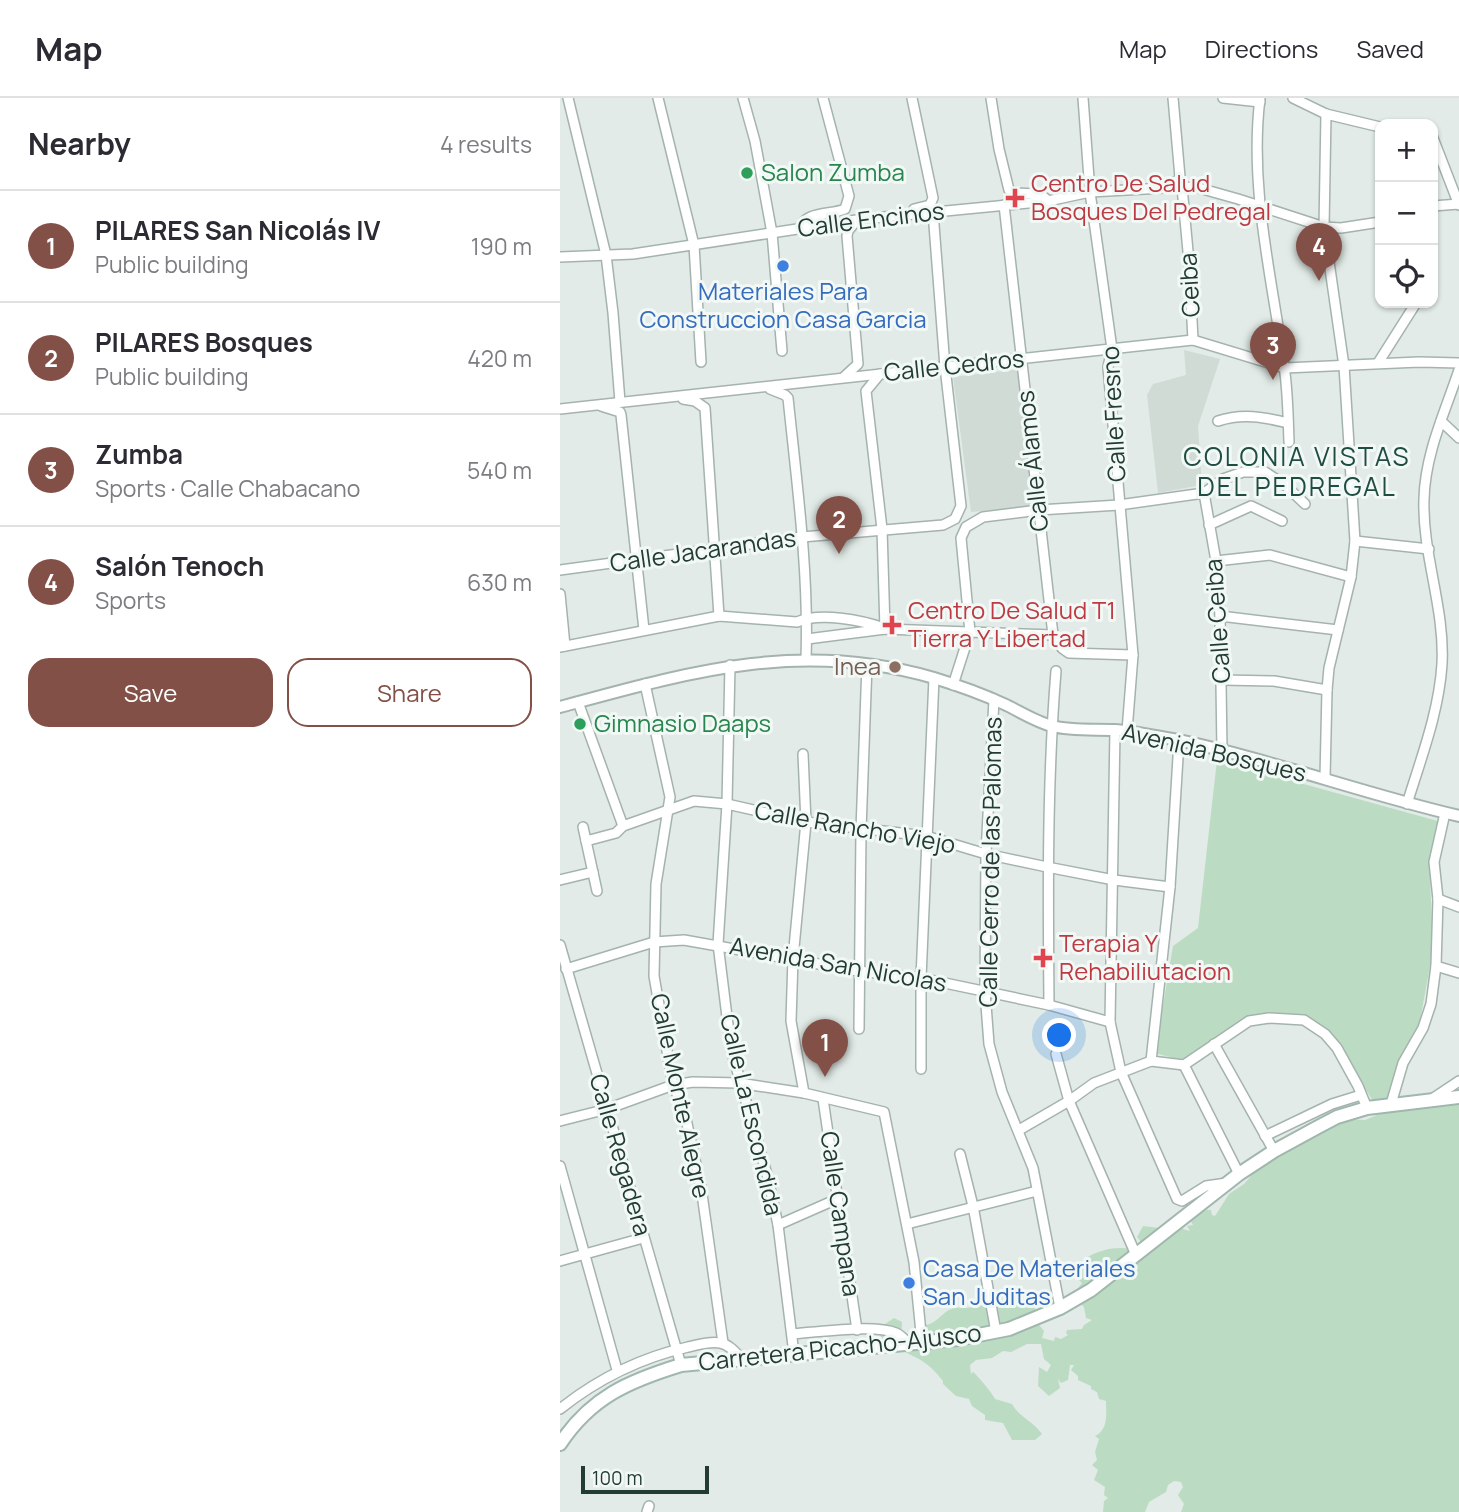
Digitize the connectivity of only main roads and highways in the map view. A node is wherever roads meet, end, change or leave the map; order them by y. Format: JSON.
{"nodes":[{"id":1,"x":1459,"y":1097,"type":"edge"},
{"id":2,"x":560,"y":1444,"type":"edge"}],
"edges":[{"from":1,"to":2,"type":"main road","name":"Carretera Picacho-Ajusco"}]}
